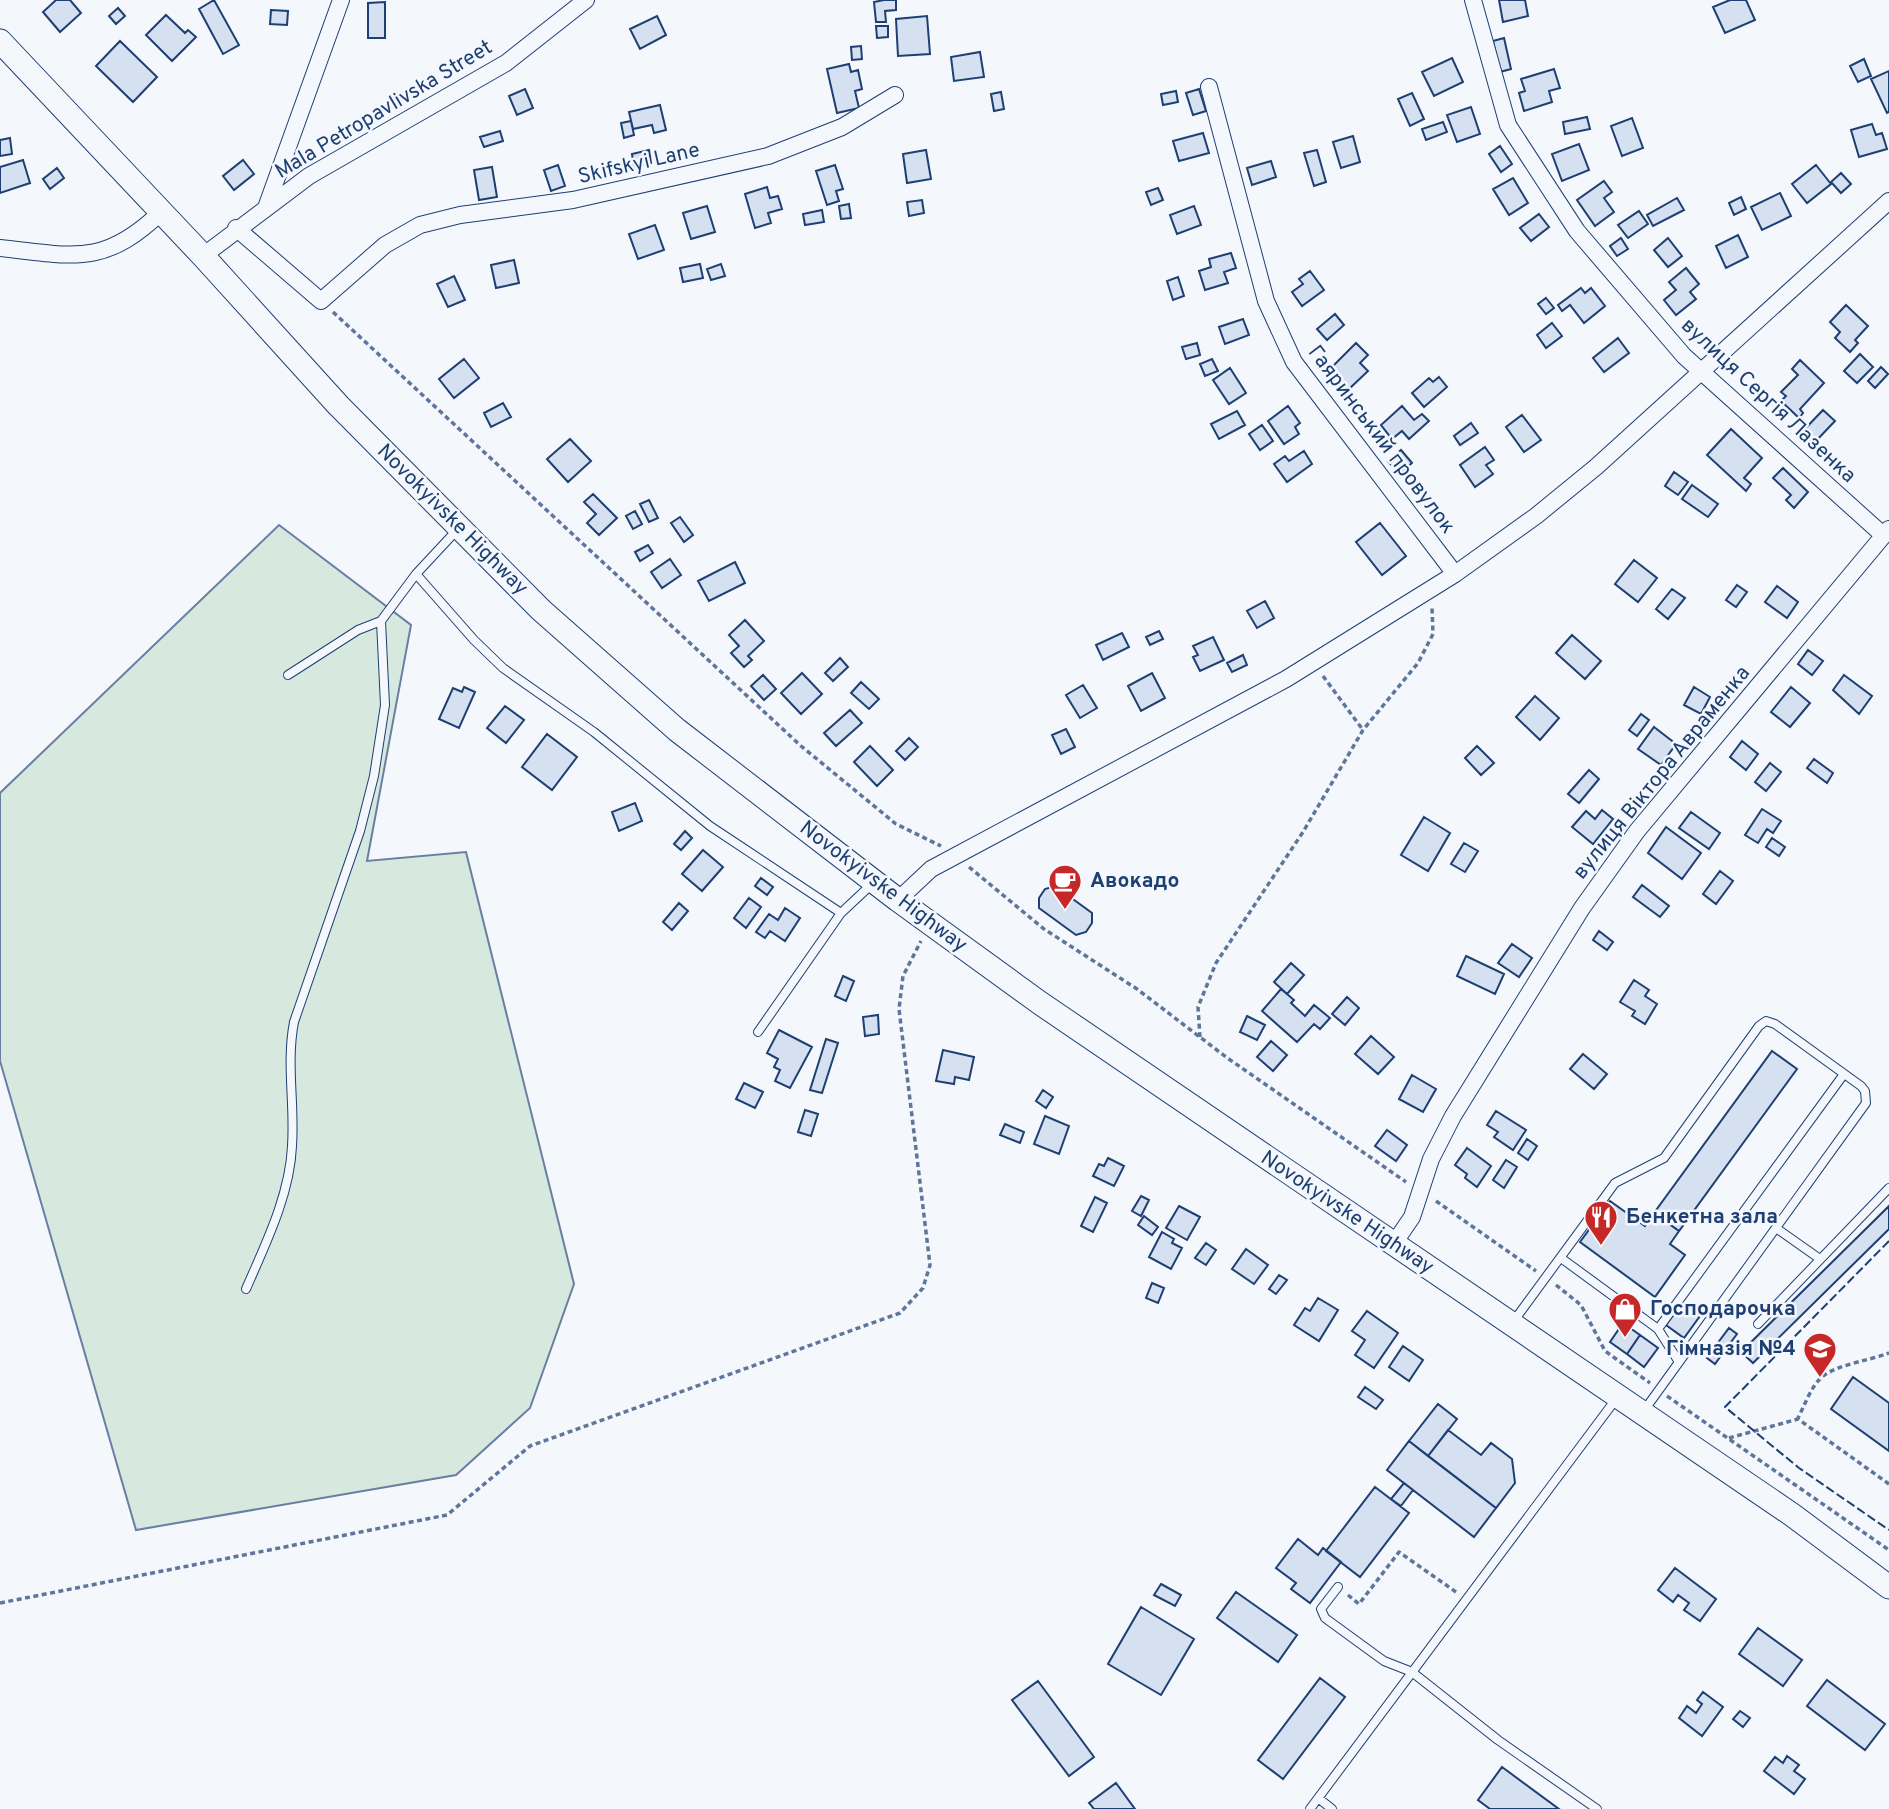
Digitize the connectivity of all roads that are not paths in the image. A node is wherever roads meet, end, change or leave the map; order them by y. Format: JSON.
{"nodes":[{"id":1,"x":341,"y":0,"type":"edge"},
{"id":2,"x":586,"y":0,"type":"edge"},
{"id":3,"x":1474,"y":0,"type":"edge"},
{"id":4,"x":0,"y":41,"type":"edge"},
{"id":5,"x":1209,"y":88,"type":"dead end"},
{"id":6,"x":895,"y":95,"type":"dead end"},
{"id":7,"x":1889,"y":201,"type":"edge"},
{"id":8,"x":267,"y":205,"type":"junction"},
{"id":9,"x":161,"y":212,"type":"junction"},
{"id":10,"x":236,"y":229,"type":"junction"},
{"id":11,"x":0,"y":248,"type":"edge"},
{"id":12,"x":203,"y":256,"type":"junction"},
{"id":13,"x":1701,"y":373,"type":"junction"},
{"id":14,"x":459,"y":528,"type":"junction"},
{"id":15,"x":1886,"y":532,"type":"edge"},
{"id":16,"x":416,"y":574,"type":"junction"},
{"id":17,"x":1455,"y":575,"type":"junction"},
{"id":18,"x":381,"y":621,"type":"junction"},
{"id":19,"x":288,"y":675,"type":"dead end"},
{"id":20,"x":874,"y":882,"type":"junction"},
{"id":21,"x":898,"y":900,"type":"junction"},
{"id":22,"x":841,"y":913,"type":"junction"},
{"id":23,"x":758,"y":1032,"type":"dead end"},
{"id":24,"x":1844,"y":1074,"type":"junction"},
{"id":25,"x":1889,"y":1188,"type":"edge"},
{"id":26,"x":1776,"y":1228,"type":"junction"},
{"id":27,"x":1393,"y":1245,"type":"junction"},
{"id":28,"x":1560,"y":1258,"type":"junction"},
{"id":29,"x":1820,"y":1259,"type":"junction"},
{"id":30,"x":246,"y":1289,"type":"dead end"},
{"id":31,"x":1758,"y":1324,"type":"dead end"},
{"id":32,"x":1512,"y":1325,"type":"junction"},
{"id":33,"x":1658,"y":1329,"type":"junction"},
{"id":34,"x":1679,"y":1362,"type":"junction"},
{"id":35,"x":1618,"y":1397,"type":"junction"},
{"id":36,"x":1642,"y":1413,"type":"junction"},
{"id":37,"x":1338,"y":1587,"type":"road end"},
{"id":38,"x":1889,"y":1587,"type":"edge"},
{"id":39,"x":1412,"y":1672,"type":"junction"},
{"id":40,"x":1318,"y":1798,"type":"junction"},
{"id":41,"x":1310,"y":1809,"type":"edge"},
{"id":42,"x":1332,"y":1809,"type":"edge"},
{"id":43,"x":1597,"y":1809,"type":"edge"}],
"edges":[{"from":1,"to":8,"type":"street"},
{"from":2,"to":8,"type":"street","name":"Mala Petropavlivska Street"},
{"from":3,"to":13,"type":"street","name":"вулиця Сергія Лазенка"},
{"from":4,"to":9,"type":"main road","name":"Novokyivske Highway"},
{"from":5,"to":17,"type":"street","name":"Гаяринський провулок"},
{"from":6,"to":10,"type":"street","name":"Skifskyi Lane"},
{"from":7,"to":13,"type":"street"},
{"from":8,"to":10,"type":"street","name":"Mala Petropavlivska Street"},
{"from":9,"to":11,"type":"street"},
{"from":9,"to":12,"type":"main road","name":"Novokyivske Highway"},
{"from":10,"to":12,"type":"street","name":"Mala Petropavlivska Street"},
{"from":12,"to":14,"type":"main road","name":"Novokyivske Highway"},
{"from":13,"to":15,"type":"street","name":"вулиця Сергія Лазенка"},
{"from":13,"to":17,"type":"street"},
{"from":14,"to":16,"type":"lane"},
{"from":14,"to":20,"type":"main road","name":"Novokyivske Highway"},
{"from":15,"to":27,"type":"street","name":"вулиця Віктора Авраменка"},
{"from":16,"to":18,"type":"lane"},
{"from":16,"to":22,"type":"lane"},
{"from":17,"to":21,"type":"street"},
{"from":18,"to":19,"type":"lane"},
{"from":18,"to":30,"type":"lane"},
{"from":20,"to":21,"type":"main road","name":"Novokyivske Highway"},
{"from":20,"to":22,"type":"lane"},
{"from":21,"to":27,"type":"main road","name":"Novokyivske Highway"},
{"from":22,"to":23,"type":"lane"},
{"from":24,"to":26,"type":"lane"},
{"from":24,"to":28,"type":"lane"},
{"from":24,"to":33,"type":"lane"},
{"from":25,"to":29,"type":"lane"},
{"from":26,"to":29,"type":"lane"},
{"from":26,"to":34,"type":"lane"},
{"from":27,"to":32,"type":"main road","name":"Novokyivske Highway"},
{"from":28,"to":32,"type":"lane"},
{"from":28,"to":33,"type":"lane"},
{"from":29,"to":31,"type":"lane"},
{"from":32,"to":35,"type":"main road","name":"Novokyivske Highway"},
{"from":33,"to":34,"type":"lane"},
{"from":34,"to":36,"type":"lane"},
{"from":35,"to":36,"type":"main road","name":"Novokyivske Highway"},
{"from":35,"to":39,"type":"lane"},
{"from":36,"to":38,"type":"main road","name":"Novokyivske Highway"},
{"from":37,"to":39,"type":"lane"},
{"from":39,"to":40,"type":"lane"},
{"from":39,"to":43,"type":"lane"},
{"from":40,"to":41,"type":"lane"},
{"from":40,"to":42,"type":"lane"}]}
